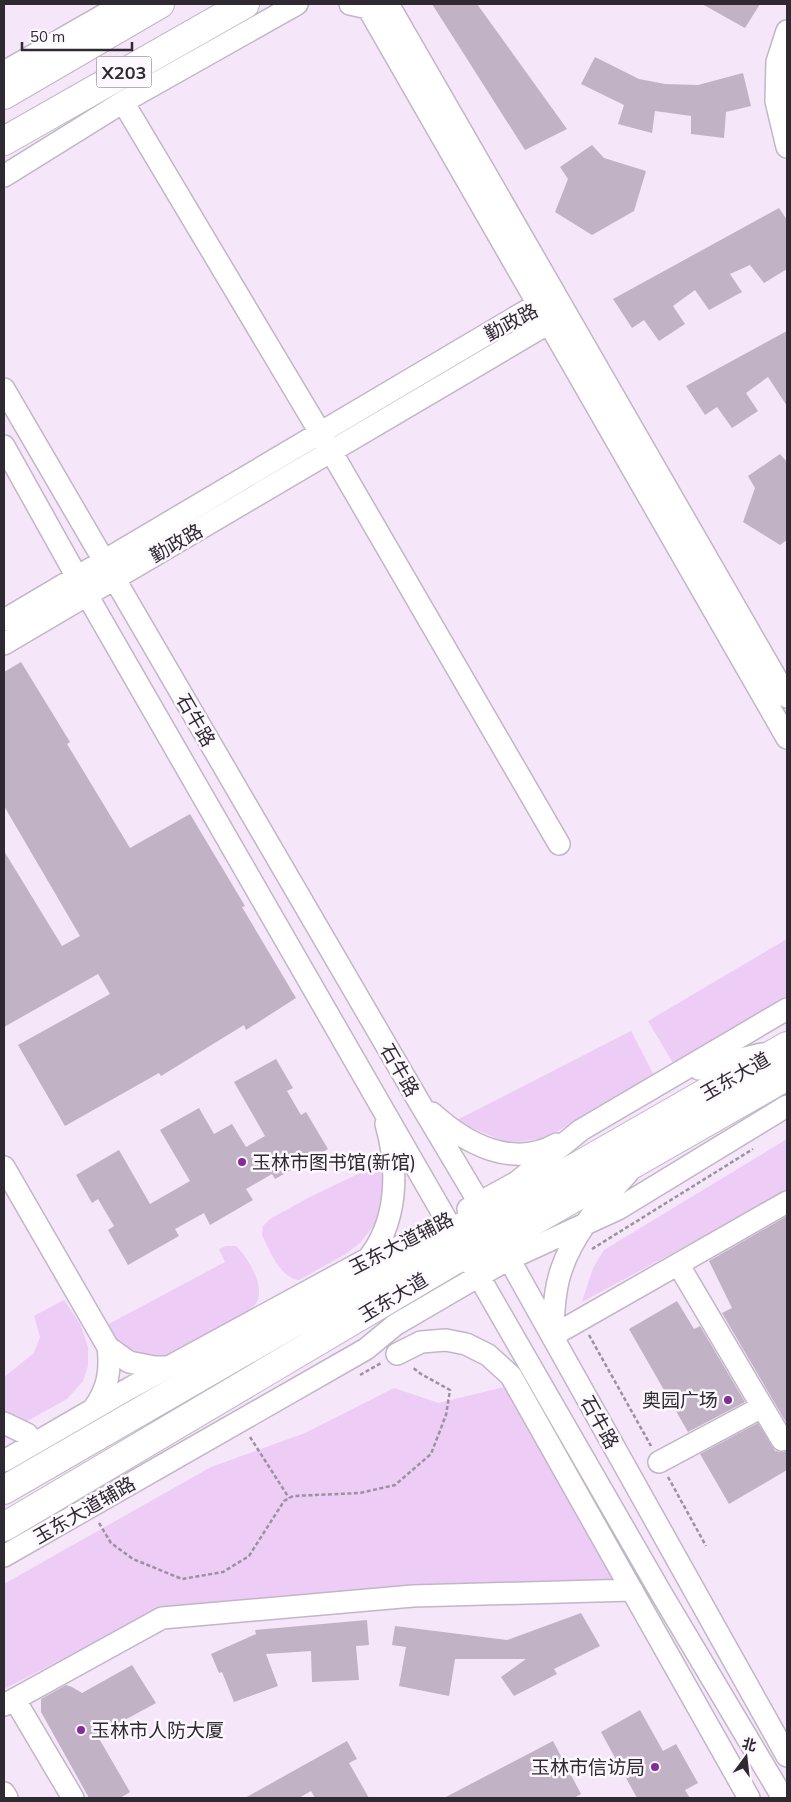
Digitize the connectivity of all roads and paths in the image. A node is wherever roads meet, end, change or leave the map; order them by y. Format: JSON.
{"nodes":[{"id":1,"x":123,"y":4,"type":"edge"},
{"id":2,"x":160,"y":4,"type":"edge"},
{"id":3,"x":245,"y":4,"type":"edge"},
{"id":4,"x":298,"y":4,"type":"edge"},
{"id":5,"x":350,"y":4,"type":"edge"},
{"id":6,"x":388,"y":4,"type":"edge"},
{"id":7,"x":787,"y":31,"type":"edge"},
{"id":8,"x":4,"y":72,"type":"edge"},
{"id":9,"x":4,"y":95,"type":"edge"},
{"id":10,"x":123,"y":102,"type":"junction"},
{"id":11,"x":4,"y":141,"type":"edge"},
{"id":12,"x":787,"y":147,"type":"edge"},
{"id":13,"x":4,"y":176,"type":"edge"},
{"id":14,"x":560,"y":303,"type":"junction"},
{"id":15,"x":538,"y":304,"type":"junction"},
{"id":16,"x":549,"y":324,"type":"junction"},
{"id":17,"x":4,"y":389,"type":"edge"},
{"id":18,"x":326,"y":442,"type":"junction"},
{"id":19,"x":4,"y":446,"type":"edge"},
{"id":20,"x":108,"y":571,"type":"junction"},
{"id":21,"x":82,"y":586,"type":"junction"},
{"id":22,"x":4,"y":620,"type":"edge"},
{"id":23,"x":4,"y":644,"type":"edge"},
{"id":24,"x":787,"y":697,"type":"edge"},
{"id":25,"x":787,"y":738,"type":"edge"},
{"id":26,"x":559,"y":844,"type":"dead end"},
{"id":27,"x":787,"y":1009,"type":"edge"},
{"id":28,"x":785,"y":1047,"type":"edge"},
{"id":29,"x":787,"y":1076,"type":"edge"},
{"id":30,"x":378,"y":1098,"type":"junction"},
{"id":31,"x":418,"y":1100,"type":"junction"},
{"id":32,"x":787,"y":1106,"type":"edge"},
{"id":33,"x":581,"y":1130,"type":"junction"},
{"id":34,"x":758,"y":1146,"type":"dead end"},
{"id":35,"x":631,"y":1151,"type":"junction"},
{"id":36,"x":4,"y":1167,"type":"edge"},
{"id":37,"x":787,"y":1202,"type":"edge"},
{"id":38,"x":483,"y":1208,"type":"junction"},
{"id":39,"x":588,"y":1222,"type":"junction"},
{"id":40,"x":451,"y":1225,"type":"junction"},
{"id":41,"x":504,"y":1250,"type":"junction"},
{"id":42,"x":589,"y":1255,"type":"dead end"},
{"id":43,"x":369,"y":1258,"type":"junction"},
{"id":44,"x":678,"y":1264,"type":"junction"},
{"id":45,"x":474,"y":1265,"type":"junction"},
{"id":46,"x":319,"y":1308,"type":"junction"},
{"id":47,"x":580,"y":1320,"type":"junction"},
{"id":48,"x":552,"y":1336,"type":"junction"},
{"id":49,"x":108,"y":1347,"type":"junction"},
{"id":50,"x":366,"y":1349,"type":"junction"},
{"id":51,"x":397,"y":1354,"type":"junction"},
{"id":52,"x":227,"y":1361,"type":"junction"},
{"id":53,"x":169,"y":1367,"type":"junction"},
{"id":54,"x":536,"y":1374,"type":"junction"},
{"id":55,"x":354,"y":1378,"type":"dead end"},
{"id":56,"x":762,"y":1407,"type":"junction"},
{"id":57,"x":92,"y":1409,"type":"junction"},
{"id":58,"x":4,"y":1422,"type":"edge"},
{"id":59,"x":157,"y":1437,"type":"junction"},
{"id":60,"x":250,"y":1437,"type":"dead end"},
{"id":61,"x":787,"y":1437,"type":"edge"},
{"id":62,"x":80,"y":1446,"type":"junction"},
{"id":63,"x":43,"y":1447,"type":"junction"},
{"id":64,"x":5,"y":1460,"type":"edge"},
{"id":65,"x":659,"y":1462,"type":"junction"},
{"id":66,"x":28,"y":1476,"type":"junction"},
{"id":67,"x":4,"y":1490,"type":"edge"},
{"id":68,"x":289,"y":1498,"type":"junction"},
{"id":69,"x":99,"y":1522,"type":"dead end"},
{"id":70,"x":4,"y":1528,"type":"edge"},
{"id":71,"x":706,"y":1546,"type":"dead end"},
{"id":72,"x":4,"y":1556,"type":"edge"},
{"id":73,"x":632,"y":1590,"type":"junction"},
{"id":74,"x":9,"y":1702,"type":"edge"},
{"id":75,"x":787,"y":1756,"type":"edge"},
{"id":76,"x":4,"y":1793,"type":"edge"},
{"id":77,"x":7,"y":1798,"type":"edge"},
{"id":78,"x":74,"y":1798,"type":"edge"},
{"id":79,"x":749,"y":1798,"type":"edge"},
{"id":80,"x":783,"y":1798,"type":"edge"}],
"edges":[{"from":1,"to":8,"type":"street"},
{"from":2,"to":9,"type":"main road","number":"X203"},
{"from":3,"to":11,"type":"main road","number":"X203"},
{"from":4,"to":10,"type":"street"},
{"from":5,"to":15,"type":"street"},
{"from":6,"to":14,"type":"street"},
{"from":7,"to":12,"type":"street"},
{"from":10,"to":13,"type":"street"},
{"from":10,"to":18,"type":"street"},
{"from":14,"to":15,"type":"street","name":"勤政路"},
{"from":14,"to":16,"type":"street","name":"勤政路"},
{"from":14,"to":24,"type":"street"},
{"from":15,"to":16,"type":"street"},
{"from":15,"to":18,"type":"street","name":"勤政路"},
{"from":16,"to":18,"type":"street","name":"勤政路"},
{"from":16,"to":25,"type":"street"},
{"from":17,"to":20,"type":"street","name":"石牛路"},
{"from":18,"to":20,"type":"street","name":"勤政路"},
{"from":18,"to":26,"type":"street"},
{"from":19,"to":21,"type":"street","name":"石牛路"},
{"from":20,"to":21,"type":"street","name":"勤政路"},
{"from":20,"to":31,"type":"street","name":"石牛路"},
{"from":21,"to":22,"type":"street","name":"勤政路"},
{"from":21,"to":23,"type":"street","name":"勤政路"},
{"from":21,"to":30,"type":"street","name":"石牛路"},
{"from":27,"to":33,"type":"street"},
{"from":28,"to":33,"type":"street"},
{"from":28,"to":35,"type":"main road","name":"玉东大道"},
{"from":29,"to":35,"type":"main road","name":"玉东大道"},
{"from":30,"to":40,"type":"street","name":"石牛路"},
{"from":30,"to":43,"type":"street"},
{"from":31,"to":33,"type":"street"},
{"from":31,"to":38,"type":"street","name":"石牛路"},
{"from":32,"to":39,"type":"street"},
{"from":33,"to":38,"type":"street"},
{"from":34,"to":42,"type":"path"},
{"from":35,"to":38,"type":"main road","name":"玉东大道"},
{"from":35,"to":39,"type":"street"},
{"from":35,"to":41,"type":"main road","name":"玉东大道"},
{"from":36,"to":49,"type":"street"},
{"from":37,"to":44,"type":"street"},
{"from":38,"to":40,"type":"main road","name":"玉东大道"},
{"from":38,"to":41,"type":"street","name":"石牛路"},
{"from":39,"to":41,"type":"street"},
{"from":39,"to":48,"type":"street"},
{"from":40,"to":43,"type":"street","name":"玉东大道辅路"},
{"from":40,"to":45,"type":"street","name":"石牛路"},
{"from":40,"to":46,"type":"main road","name":"玉东大道"},
{"from":41,"to":45,"type":"main road","name":"玉东大道"},
{"from":41,"to":48,"type":"street","name":"石牛路"},
{"from":43,"to":46,"type":"street"},
{"from":43,"to":53,"type":"street","name":"玉东大道辅路"},
{"from":44,"to":47,"type":"street"},
{"from":44,"to":56,"type":"street"},
{"from":45,"to":50,"type":"street","name":"玉东大道辅路"},
{"from":45,"to":54,"type":"street","name":"石牛路"},
{"from":45,"to":59,"type":"main road","name":"玉东大道"},
{"from":46,"to":52,"type":"main road","name":"玉东大道"},
{"from":47,"to":48,"type":"street"},
{"from":47,"to":65,"type":"path"},
{"from":48,"to":75,"type":"street","name":"石牛路"},
{"from":49,"to":53,"type":"street"},
{"from":49,"to":57,"type":"street"},
{"from":50,"to":54,"type":"street"},
{"from":50,"to":59,"type":"street"},
{"from":50,"to":72,"type":"street","name":"玉东大道辅路"},
{"from":51,"to":55,"type":"path"},
{"from":51,"to":68,"type":"path"},
{"from":51,"to":73,"type":"street"},
{"from":52,"to":53,"type":"street"},
{"from":52,"to":62,"type":"main road","name":"玉东大道"},
{"from":53,"to":57,"type":"street","name":"玉东大道辅路"},
{"from":54,"to":80,"type":"street","name":"石牛路"},
{"from":56,"to":61,"type":"street"},
{"from":56,"to":65,"type":"street"},
{"from":57,"to":63,"type":"street","name":"玉东大道辅路"},
{"from":58,"to":63,"type":"street"},
{"from":59,"to":70,"type":"main road","name":"玉东大道"},
{"from":60,"to":68,"type":"path"},
{"from":62,"to":63,"type":"street"},
{"from":62,"to":66,"type":"main road","name":"玉东大道"},
{"from":63,"to":64,"type":"street","name":"玉东大道辅路"},
{"from":63,"to":66,"type":"street"},
{"from":65,"to":71,"type":"path"},
{"from":66,"to":67,"type":"main road","name":"玉东大道"},
{"from":68,"to":69,"type":"path"},
{"from":73,"to":74,"type":"street"},
{"from":73,"to":79,"type":"street"},
{"from":74,"to":78,"type":"street"},
{"from":76,"to":77,"type":"street"}]}
